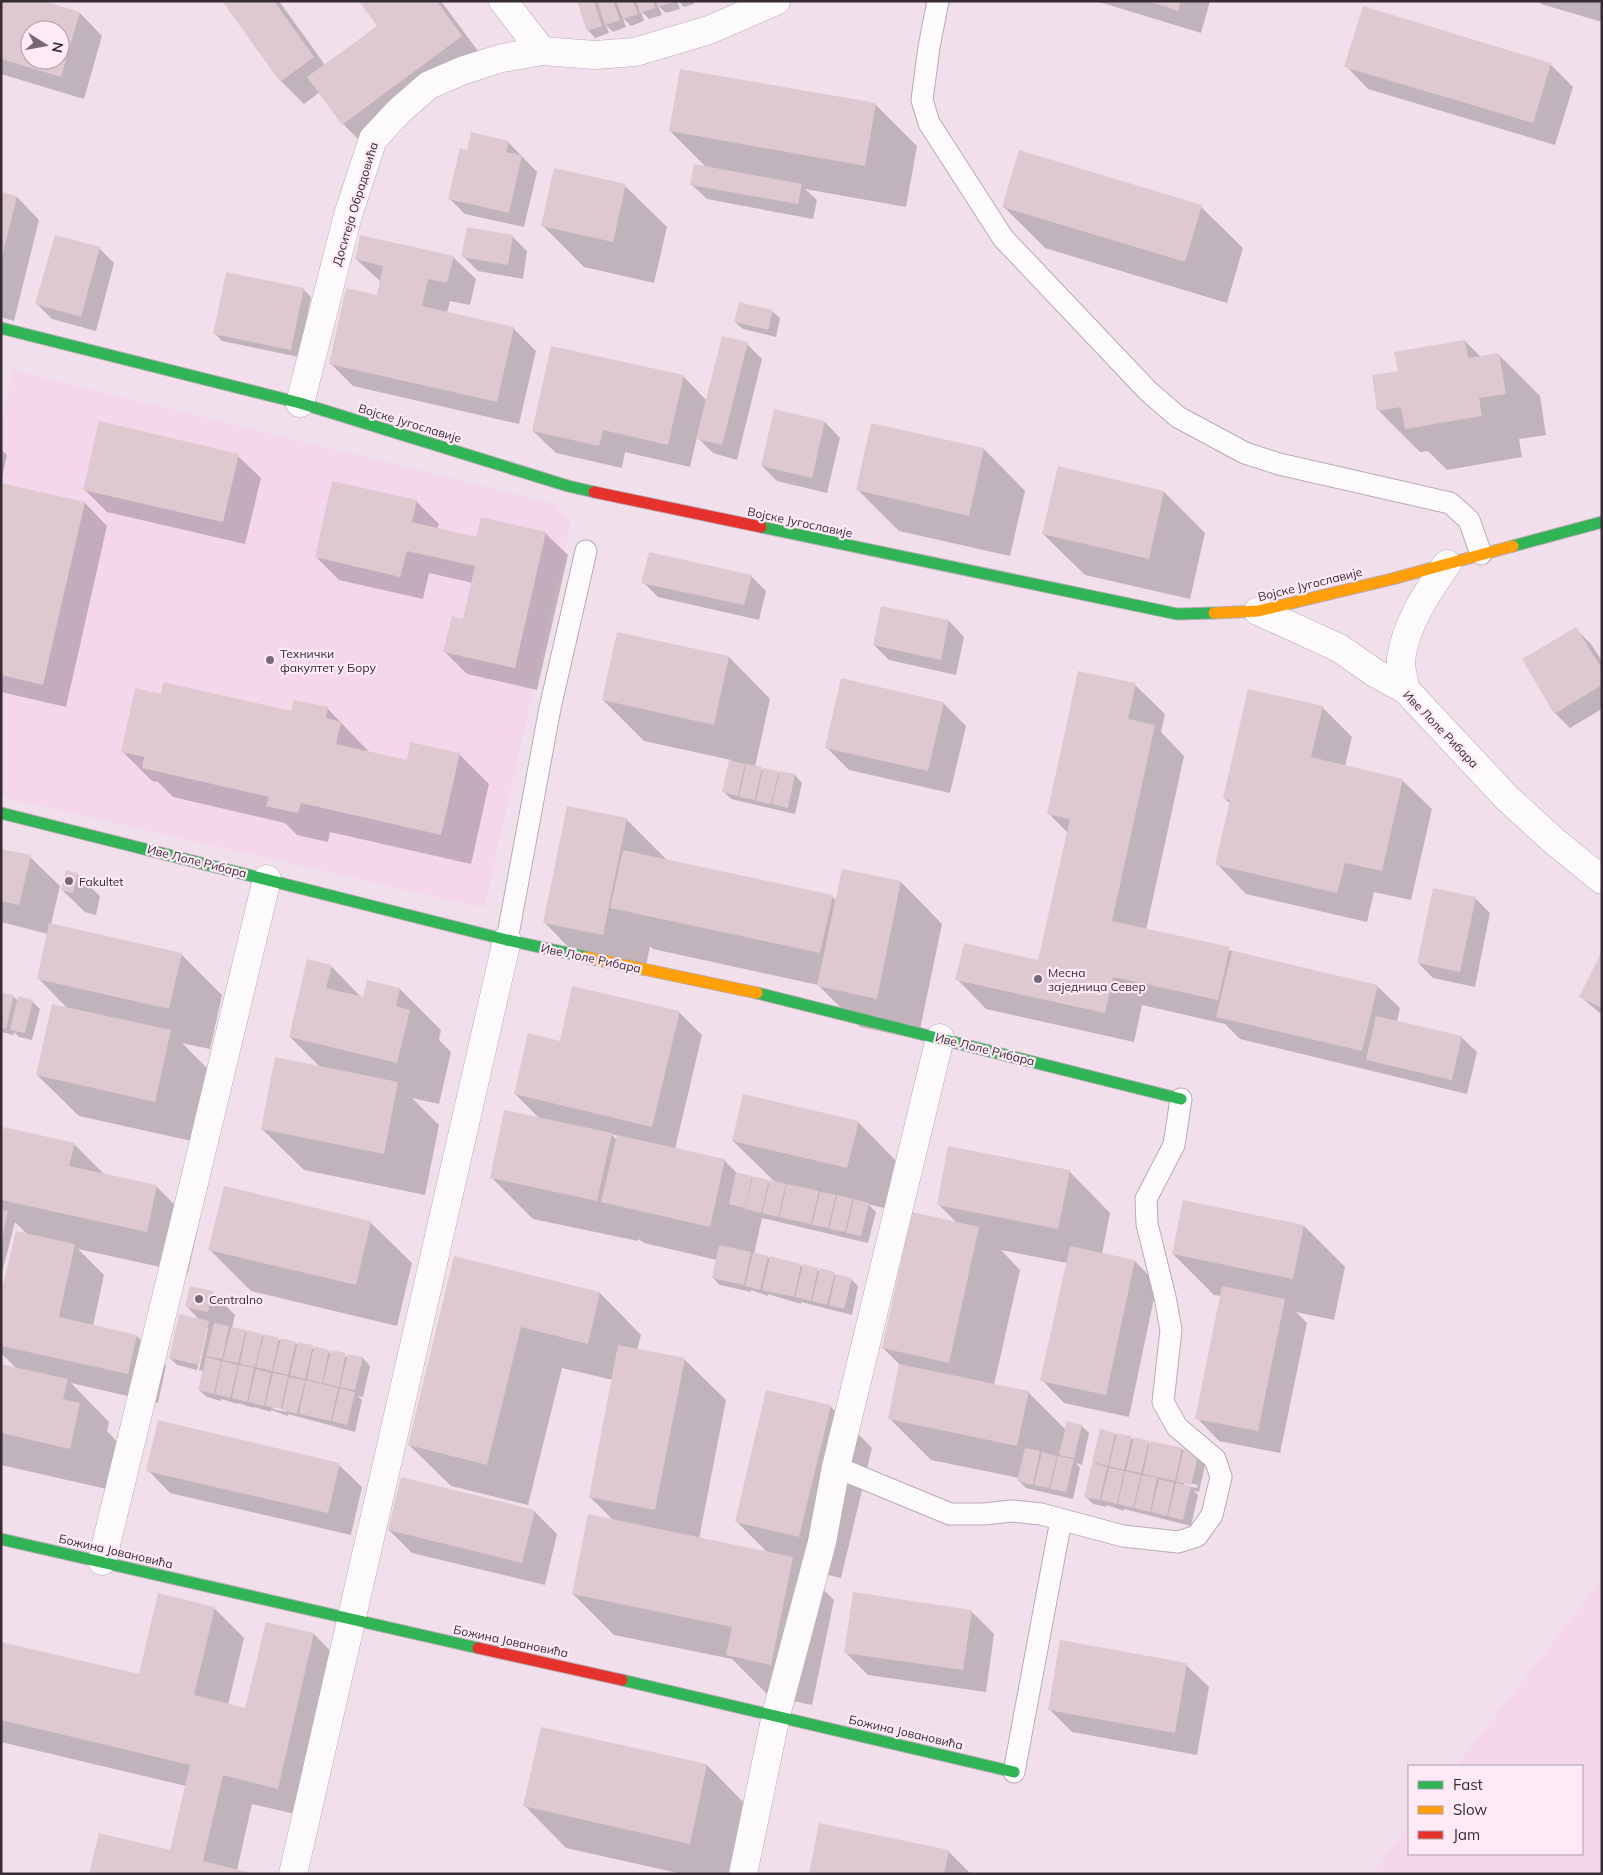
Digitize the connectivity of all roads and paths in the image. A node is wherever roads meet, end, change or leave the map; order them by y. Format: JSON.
{"nodes":[{"id":1,"x":503,"y":1,"type":"edge"},
{"id":2,"x":776,"y":1,"type":"edge"},
{"id":3,"x":938,"y":1,"type":"edge"},
{"id":4,"x":542,"y":51,"type":"junction"},
{"id":5,"x":1,"y":328,"type":"edge"},
{"id":6,"x":300,"y":403,"type":"junction"},
{"id":7,"x":1602,"y":522,"type":"edge"},
{"id":8,"x":586,"y":551,"type":"dead end"},
{"id":9,"x":1481,"y":554,"type":"junction"},
{"id":10,"x":1447,"y":564,"type":"junction"},
{"id":11,"x":1258,"y":611,"type":"junction"},
{"id":12,"x":1406,"y":690,"type":"junction"},
{"id":13,"x":1,"y":813,"type":"edge"},
{"id":14,"x":267,"y":878,"type":"junction"},
{"id":15,"x":1602,"y":880,"type":"edge"},
{"id":16,"x":507,"y":940,"type":"junction"},
{"id":17,"x":940,"y":1038,"type":"junction"},
{"id":18,"x":1181,"y":1099,"type":"joint"},
{"id":19,"x":836,"y":1468,"type":"junction"},
{"id":20,"x":1061,"y":1520,"type":"junction"},
{"id":21,"x":1,"y":1539,"type":"edge"},
{"id":22,"x":102,"y":1561,"type":"junction"},
{"id":23,"x":351,"y":1620,"type":"junction"},
{"id":24,"x":776,"y":1715,"type":"junction"},
{"id":25,"x":1014,"y":1772,"type":"joint"},
{"id":26,"x":293,"y":1874,"type":"edge"},
{"id":27,"x":742,"y":1874,"type":"edge"}],
"edges":[{"from":1,"to":4,"type":"street"},
{"from":2,"to":4,"type":"street","name":"Доситеја Обрадовића"},
{"from":3,"to":9,"type":"lane"},
{"from":4,"to":6,"type":"street","name":"Доситеја Обрадовића"},
{"from":5,"to":6,"type":"street","name":"Војске Југославије"},
{"from":6,"to":11,"type":"street","name":"Војске Југославије"},
{"from":7,"to":9,"type":"street","name":"Војске Југославије"},
{"from":8,"to":16,"type":"lane"},
{"from":9,"to":10,"type":"street","name":"Војске Југославије"},
{"from":10,"to":11,"type":"street","name":"Војске Југославије"},
{"from":10,"to":12,"type":"street"},
{"from":11,"to":12,"type":"street","name":"Иве Лоле Рибара"},
{"from":12,"to":15,"type":"street","name":"Иве Лоле Рибара"},
{"from":13,"to":14,"type":"street","name":"Иве Лоле Рибара"},
{"from":14,"to":16,"type":"street","name":"Иве Лоле Рибара"},
{"from":14,"to":22,"type":"street"},
{"from":16,"to":17,"type":"street","name":"Иве Лоле Рибара"},
{"from":16,"to":23,"type":"street"},
{"from":17,"to":18,"type":"street","name":"Иве Лоле Рибара"},
{"from":17,"to":19,"type":"street"},
{"from":18,"to":20,"type":"lane"},
{"from":19,"to":20,"type":"lane"},
{"from":19,"to":24,"type":"street"},
{"from":20,"to":25,"type":"lane"},
{"from":21,"to":22,"type":"street","name":"Божина Јовановића"},
{"from":22,"to":23,"type":"street","name":"Божина Јовановића"},
{"from":23,"to":24,"type":"street","name":"Божина Јовановића"},
{"from":23,"to":26,"type":"street"},
{"from":24,"to":25,"type":"street","name":"Божина Јовановића"},
{"from":24,"to":27,"type":"street"}]}
